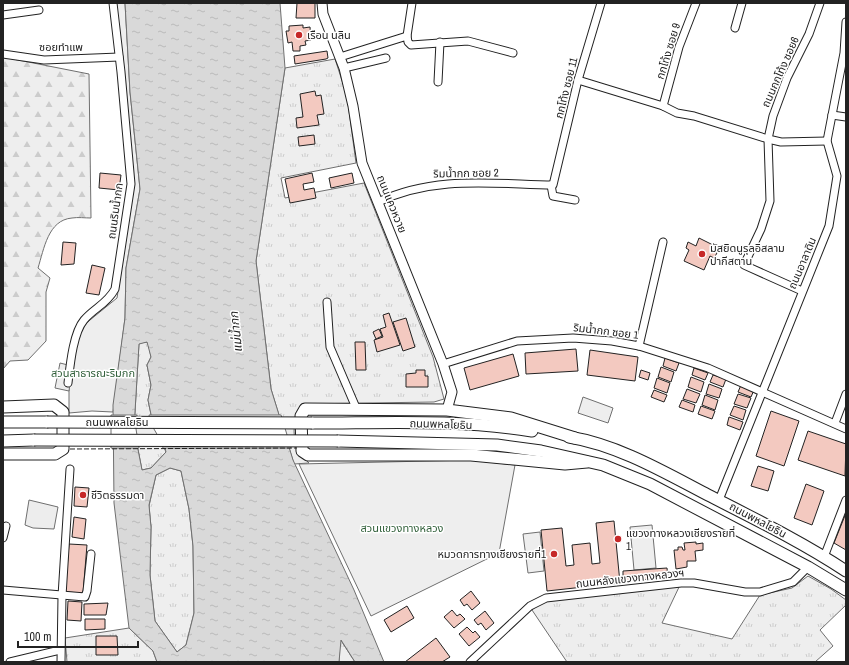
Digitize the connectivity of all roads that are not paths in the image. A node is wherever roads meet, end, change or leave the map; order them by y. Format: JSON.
{"nodes":[{"id":1,"x":113,"y":3,"type":"edge"},
{"id":2,"x":322,"y":3,"type":"edge"},
{"id":3,"x":412,"y":3,"type":"edge"},
{"id":4,"x":602,"y":3,"type":"edge"},
{"id":5,"x":696,"y":3,"type":"edge"},
{"id":6,"x":742,"y":3,"type":"edge"},
{"id":7,"x":820,"y":3,"type":"edge"},
{"id":8,"x":39,"y":10,"type":"dead end"},
{"id":9,"x":3,"y":15,"type":"edge"},
{"id":10,"x":846,"y":22,"type":"edge"},
{"id":11,"x":735,"y":28,"type":"dead end"},
{"id":12,"x":407,"y":36,"type":"junction"},
{"id":13,"x":440,"y":42,"type":"junction"},
{"id":14,"x":513,"y":53,"type":"dead end"},
{"id":15,"x":3,"y":54,"type":"edge"},
{"id":16,"x":118,"y":57,"type":"junction"},
{"id":17,"x":340,"y":57,"type":"junction"},
{"id":18,"x":386,"y":58,"type":"dead end"},
{"id":19,"x":344,"y":68,"type":"junction"},
{"id":20,"x":578,"y":80,"type":"junction"},
{"id":21,"x":438,"y":82,"type":"dead end"},
{"id":22,"x":663,"y":106,"type":"junction"},
{"id":23,"x":832,"y":115,"type":"junction"},
{"id":24,"x":846,"y":117,"type":"edge"},
{"id":25,"x":768,"y":139,"type":"junction"},
{"id":26,"x":827,"y":141,"type":"junction"},
{"id":27,"x":553,"y":183,"type":"junction"},
{"id":28,"x":576,"y":200,"type":"dead end"},
{"id":29,"x":378,"y":202,"type":"junction"},
{"id":30,"x":663,"y":242,"type":"dead end"},
{"id":31,"x":802,"y":292,"type":"junction"},
{"id":32,"x":327,"y":302,"type":"dead end"},
{"id":33,"x":640,"y":346,"type":"junction"},
{"id":34,"x":443,"y":364,"type":"junction"},
{"id":35,"x":68,"y":383,"type":"dead end"},
{"id":36,"x":762,"y":391,"type":"junction"},
{"id":37,"x":846,"y":394,"type":"edge"},
{"id":38,"x":3,"y":407,"type":"edge"},
{"id":39,"x":357,"y":410,"type":"junction"},
{"id":40,"x":447,"y":410,"type":"junction"},
{"id":41,"x":3,"y":422,"type":"edge"},
{"id":42,"x":835,"y":423,"type":"junction"},
{"id":43,"x":846,"y":429,"type":"edge"},
{"id":44,"x":575,"y":438,"type":"junction"},
{"id":45,"x":3,"y":441,"type":"edge"},
{"id":46,"x":3,"y":454,"type":"edge"},
{"id":47,"x":587,"y":462,"type":"junction"},
{"id":48,"x":70,"y":469,"type":"dead end"},
{"id":49,"x":719,"y":500,"type":"junction"},
{"id":50,"x":846,"y":500,"type":"edge"},
{"id":51,"x":6,"y":526,"type":"dead end"},
{"id":52,"x":3,"y":538,"type":"edge"},
{"id":53,"x":91,"y":554,"type":"dead end"},
{"id":54,"x":824,"y":557,"type":"junction"},
{"id":55,"x":808,"y":567,"type":"junction"},
{"id":56,"x":846,"y":571,"type":"edge"},
{"id":57,"x":3,"y":590,"type":"edge"},
{"id":58,"x":846,"y":590,"type":"edge"},
{"id":59,"x":62,"y":596,"type":"junction"},
{"id":60,"x":60,"y":650,"type":"junction"},
{"id":61,"x":10,"y":662,"type":"edge"},
{"id":62,"x":61,"y":662,"type":"edge"},
{"id":63,"x":470,"y":662,"type":"edge"}],
"edges":[{"from":1,"to":16,"type":"street","name":"ถนนริมน้ำกก"},
{"from":2,"to":17,"type":"street","name":"ถนนแควหวาย"},
{"from":3,"to":12,"type":"street"},
{"from":4,"to":20,"type":"street","name":"กกโท้ง ซอย 11"},
{"from":5,"to":22,"type":"street","name":"กกโท้ง ซอย 9"},
{"from":6,"to":11,"type":"street"},
{"from":7,"to":25,"type":"street","name":"ถนนกกโท้ง ซอย6"},
{"from":8,"to":9,"type":"street"},
{"from":10,"to":23,"type":"street","name":"ถนนอาลาดิน"},
{"from":12,"to":13,"type":"street"},
{"from":12,"to":17,"type":"street"},
{"from":13,"to":14,"type":"street"},
{"from":13,"to":21,"type":"street"},
{"from":15,"to":16,"type":"street","name":"ซอยทำแพ"},
{"from":16,"to":35,"type":"street","name":"ถนนริมน้ำกก"},
{"from":17,"to":19,"type":"street","name":"ถนนแควหวาย"},
{"from":18,"to":19,"type":"street"},
{"from":19,"to":29,"type":"street","name":"ถนนแควหวาย"},
{"from":20,"to":22,"type":"street"},
{"from":20,"to":27,"type":"street","name":"กกโท้ง ซอย 11"},
{"from":22,"to":25,"type":"street"},
{"from":23,"to":24,"type":"street"},
{"from":23,"to":26,"type":"street","name":"ถนนอาลาดิน"},
{"from":25,"to":26,"type":"street"},
{"from":25,"to":31,"type":"street","name":"ถนนกกโท้ง ซอย6"},
{"from":26,"to":31,"type":"street","name":"ถนนอาลาดิน"},
{"from":27,"to":28,"type":"street"},
{"from":27,"to":29,"type":"street","name":"ริมน้ำกก ซอย 2"},
{"from":29,"to":34,"type":"street","name":"ถนนแควหวาย"},
{"from":30,"to":33,"type":"street"},
{"from":31,"to":36,"type":"street","name":"ถนนอาลาดิน"},
{"from":32,"to":39,"type":"street"},
{"from":33,"to":34,"type":"street","name":"ริมน้ำกก ซอย 1"},
{"from":33,"to":36,"type":"street","name":"ริมน้ำกก ซอย 1"},
{"from":34,"to":40,"type":"street","name":"ถนนแควหวาย"},
{"from":36,"to":42,"type":"street","name":"ริมน้ำกก ซอย 1"},
{"from":36,"to":49,"type":"street","name":"ถนนอาลาดิน"},
{"from":37,"to":42,"type":"street"},
{"from":38,"to":46,"type":"main road"},
{"from":39,"to":40,"type":"main road"},
{"from":39,"to":47,"type":"main road"},
{"from":40,"to":44,"type":"main road"},
{"from":41,"to":44,"type":"main road","name":"ถนนพหลโยธิน","bridge":true},
{"from":42,"to":43,"type":"street","name":"ริมน้ำกก ซอย 1"},
{"from":44,"to":49,"type":"main road","name":"ถนนพหลโยธิน"},
{"from":45,"to":47,"type":"main road","name":"ถนนพหลโยธิน","bridge":true},
{"from":47,"to":55,"type":"main road","name":"ถนนพหลโยธิน"},
{"from":48,"to":59,"type":"street"},
{"from":49,"to":54,"type":"main road","name":"ถนนพหลโยธิน"},
{"from":50,"to":54,"type":"street"},
{"from":51,"to":52,"type":"street"},
{"from":53,"to":59,"type":"street"},
{"from":54,"to":56,"type":"main road","name":"ถนนพหลโยธิน"},
{"from":55,"to":58,"type":"main road","name":"ถนนพหลโยธิน"},
{"from":55,"to":63,"type":"street","name":"ถนนหลังแขวงทางหลวงฯ"},
{"from":57,"to":59,"type":"street"},
{"from":59,"to":60,"type":"street"},
{"from":60,"to":61,"type":"street"},
{"from":60,"to":62,"type":"street"}]}
